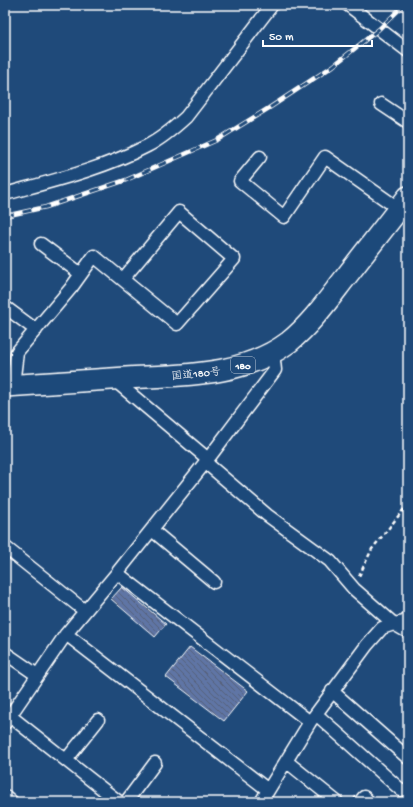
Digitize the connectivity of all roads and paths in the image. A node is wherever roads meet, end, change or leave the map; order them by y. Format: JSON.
{"nodes":[{"id":1,"x":272,"y":5,"type":"edge"},
{"id":2,"x":348,"y":5,"type":"edge"},
{"id":3,"x":408,"y":51,"type":"edge"},
{"id":4,"x":381,"y":104,"type":"dead end"},
{"id":5,"x":408,"y":122,"type":"edge"},
{"id":6,"x":260,"y":157,"type":"dead end"},
{"id":7,"x":5,"y":194,"type":"edge"},
{"id":8,"x":403,"y":203,"type":"edge"},
{"id":9,"x":41,"y":244,"type":"dead end"},
{"id":10,"x":81,"y":274,"type":"junction"},
{"id":11,"x":123,"y":279,"type":"junction"},
{"id":12,"x":5,"y":306,"type":"edge"},
{"id":13,"x":36,"y":330,"type":"junction"},
{"id":14,"x":273,"y":352,"type":"junction"},
{"id":15,"x":113,"y":379,"type":"junction"},
{"id":16,"x":9,"y":385,"type":"edge"},
{"id":17,"x":207,"y":461,"type":"junction"},
{"id":18,"x":408,"y":504,"type":"edge"},
{"id":19,"x":152,"y":530,"type":"junction"},
{"id":20,"x":5,"y":547,"type":"edge"},
{"id":21,"x":118,"y":573,"type":"junction"},
{"id":22,"x":214,"y":582,"type":"dead end"},
{"id":23,"x":354,"y":589,"type":"junction"},
{"id":24,"x":85,"y":611,"type":"junction"},
{"id":25,"x":408,"y":618,"type":"edge"},
{"id":26,"x":394,"y":624,"type":"junction"},
{"id":27,"x":408,"y":632,"type":"edge"},
{"id":28,"x":66,"y":634,"type":"junction"},
{"id":29,"x":5,"y":653,"type":"edge"},
{"id":30,"x":36,"y":675,"type":"junction"},
{"id":31,"x":332,"y":691,"type":"junction"},
{"id":32,"x":7,"y":717,"type":"edge"},
{"id":33,"x":313,"y":718,"type":"junction"},
{"id":34,"x":98,"y":720,"type":"dead end"},
{"id":35,"x":408,"y":758,"type":"edge"},
{"id":36,"x":66,"y":760,"type":"junction"},
{"id":37,"x":286,"y":761,"type":"junction"},
{"id":38,"x":155,"y":763,"type":"dead end"},
{"id":39,"x":268,"y":790,"type":"junction"},
{"id":40,"x":401,"y":790,"type":"dead end"},
{"id":41,"x":5,"y":796,"type":"edge"},
{"id":42,"x":12,"y":802,"type":"edge"},
{"id":43,"x":119,"y":802,"type":"edge"},
{"id":44,"x":126,"y":802,"type":"edge"},
{"id":45,"x":261,"y":802,"type":"edge"},
{"id":46,"x":337,"y":802,"type":"edge"},
{"id":47,"x":360,"y":802,"type":"edge"},
{"id":48,"x":369,"y":802,"type":"edge"}],
"edges":[{"from":1,"to":7,"type":"street"},
{"from":2,"to":3,"type":"street"},
{"from":4,"to":5,"type":"street"},
{"from":6,"to":8,"type":"street"},
{"from":8,"to":14,"type":"highway","name":"国道180号","number":"180"},
{"from":9,"to":10,"type":"street"},
{"from":10,"to":11,"type":"street"},
{"from":10,"to":13,"type":"street"},
{"from":11,"to":11,"type":"street"},
{"from":12,"to":13,"type":"street"},
{"from":13,"to":16,"type":"street"},
{"from":14,"to":15,"type":"highway","name":"国道180号","number":"180"},
{"from":14,"to":17,"type":"street"},
{"from":15,"to":16,"type":"highway","name":"国道180号","number":"180"},
{"from":15,"to":17,"type":"street"},
{"from":17,"to":19,"type":"street"},
{"from":17,"to":23,"type":"street"},
{"from":18,"to":23,"type":"path"},
{"from":19,"to":21,"type":"street"},
{"from":19,"to":22,"type":"street"},
{"from":20,"to":24,"type":"street"},
{"from":21,"to":24,"type":"street"},
{"from":21,"to":33,"type":"street"},
{"from":23,"to":26,"type":"street"},
{"from":24,"to":28,"type":"street"},
{"from":25,"to":26,"type":"street"},
{"from":26,"to":27,"type":"street"},
{"from":26,"to":31,"type":"street"},
{"from":28,"to":30,"type":"street"},
{"from":28,"to":39,"type":"street"},
{"from":29,"to":30,"type":"street"},
{"from":30,"to":32,"type":"street"},
{"from":31,"to":33,"type":"street"},
{"from":31,"to":35,"type":"street"},
{"from":32,"to":36,"type":"street"},
{"from":33,"to":37,"type":"street"},
{"from":33,"to":40,"type":"street"},
{"from":34,"to":36,"type":"street"},
{"from":36,"to":43,"type":"street"},
{"from":37,"to":39,"type":"street"},
{"from":37,"to":46,"type":"street"},
{"from":38,"to":44,"type":"street"},
{"from":39,"to":45,"type":"street"},
{"from":41,"to":42,"type":"street"},
{"from":47,"to":48,"type":"street"}]}
